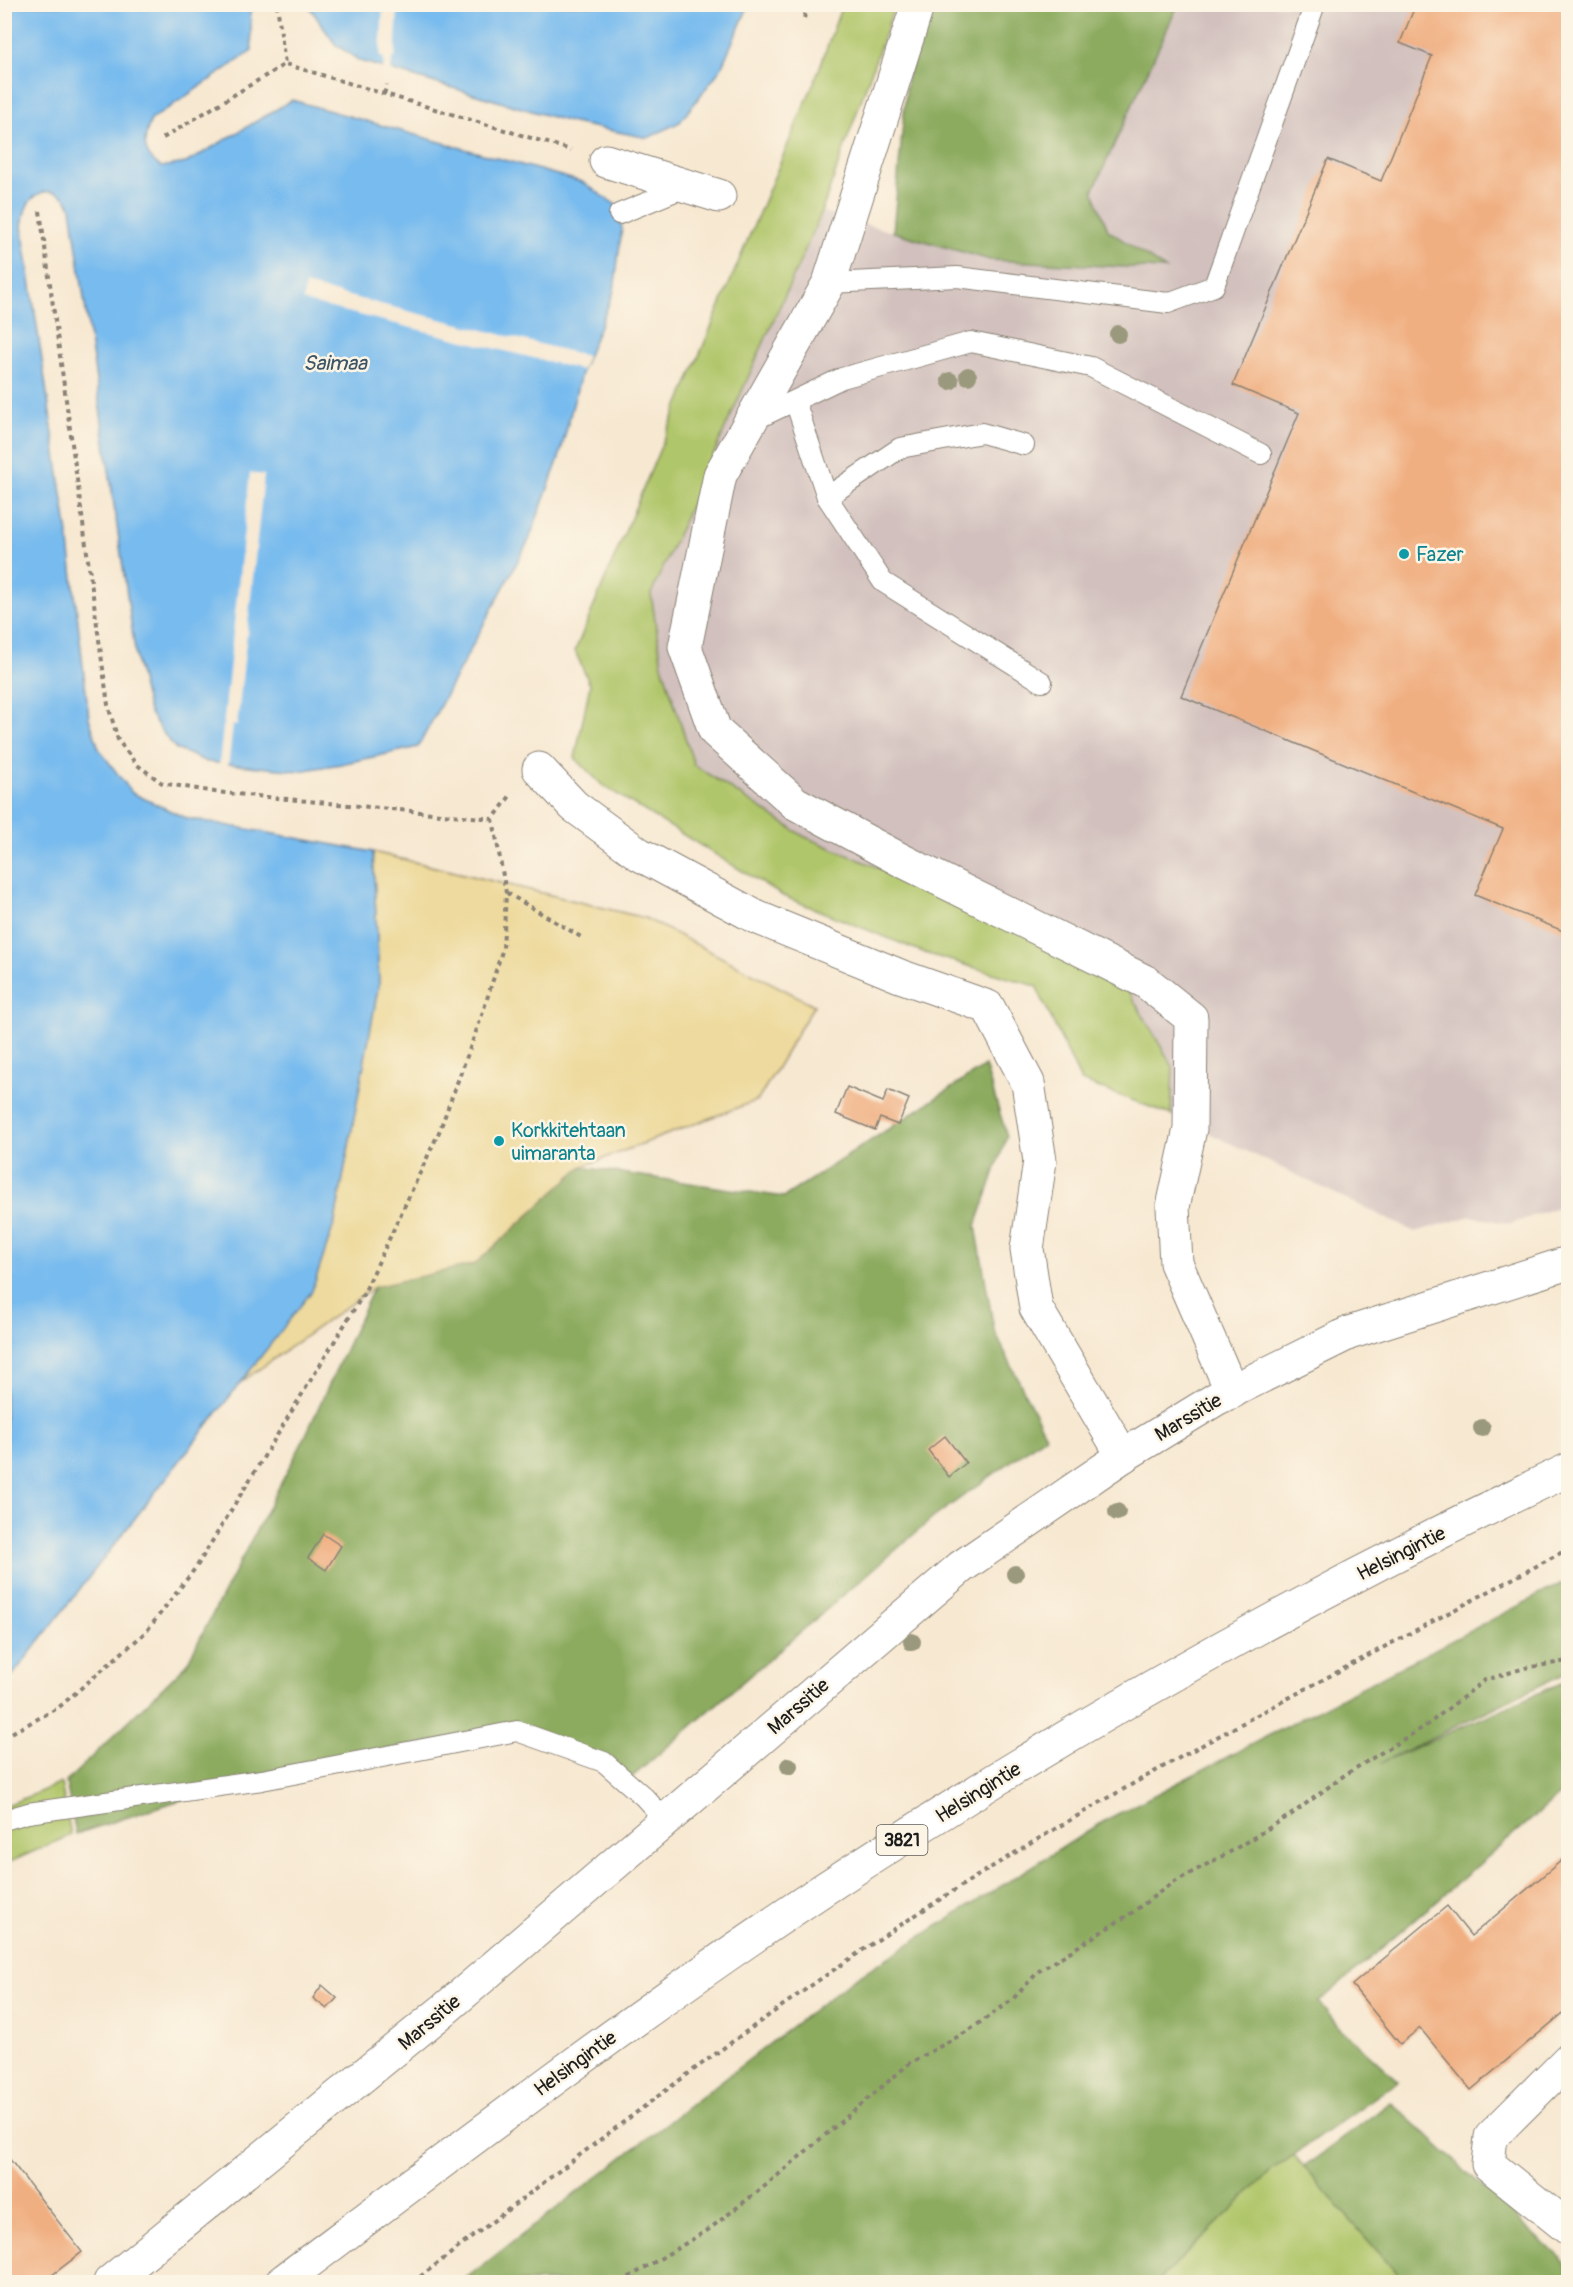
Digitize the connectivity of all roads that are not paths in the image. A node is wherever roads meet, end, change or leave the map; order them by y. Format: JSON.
{"nodes":[{"id":1,"x":918,"y":4,"type":"edge"},
{"id":2,"x":1315,"y":4,"type":"edge"},
{"id":3,"x":606,"y":161,"type":"road end"},
{"id":4,"x":688,"y":186,"type":"junction"},
{"id":5,"x":719,"y":196,"type":"dead end"},
{"id":6,"x":619,"y":214,"type":"dead end"},
{"id":7,"x":829,"y":283,"type":"junction"},
{"id":8,"x":795,"y":400,"type":"junction"},
{"id":9,"x":750,"y":423,"type":"junction"},
{"id":10,"x":1024,"y":445,"type":"dead end"},
{"id":11,"x":1261,"y":454,"type":"dead end"},
{"id":12,"x":827,"y":497,"type":"junction"},
{"id":13,"x":1042,"y":682,"type":"dead end"},
{"id":14,"x":539,"y":769,"type":"road end"},
{"id":15,"x":1569,"y":1263,"type":"edge"},
{"id":16,"x":1232,"y":1392,"type":"junction"},
{"id":17,"x":1124,"y":1456,"type":"junction"},
{"id":18,"x":1569,"y":1470,"type":"edge"},
{"id":19,"x":4,"y":1820,"type":"edge"},
{"id":20,"x":665,"y":1820,"type":"junction"},
{"id":21,"x":1569,"y":2060,"type":"edge"},
{"id":22,"x":1569,"y":2228,"type":"edge"},
{"id":23,"x":110,"y":2283,"type":"edge"},
{"id":24,"x":282,"y":2283,"type":"edge"}],
"edges":[{"from":1,"to":7,"type":"street"},
{"from":2,"to":7,"type":"lane"},
{"from":3,"to":4,"type":"street"},
{"from":4,"to":5,"type":"street"},
{"from":4,"to":6,"type":"lane"},
{"from":7,"to":9,"type":"street"},
{"from":8,"to":9,"type":"lane"},
{"from":8,"to":11,"type":"lane"},
{"from":8,"to":12,"type":"lane"},
{"from":9,"to":16,"type":"street"},
{"from":10,"to":12,"type":"lane"},
{"from":12,"to":13,"type":"lane"},
{"from":14,"to":17,"type":"street"},
{"from":15,"to":16,"type":"street","name":"Marssitie"},
{"from":16,"to":17,"type":"street","name":"Marssitie"},
{"from":17,"to":20,"type":"street","name":"Marssitie"},
{"from":18,"to":24,"type":"street","name":"Helsingintie","number":"3821"},
{"from":19,"to":20,"type":"lane"},
{"from":20,"to":23,"type":"street","name":"Marssitie"},
{"from":21,"to":22,"type":"street"}]}
